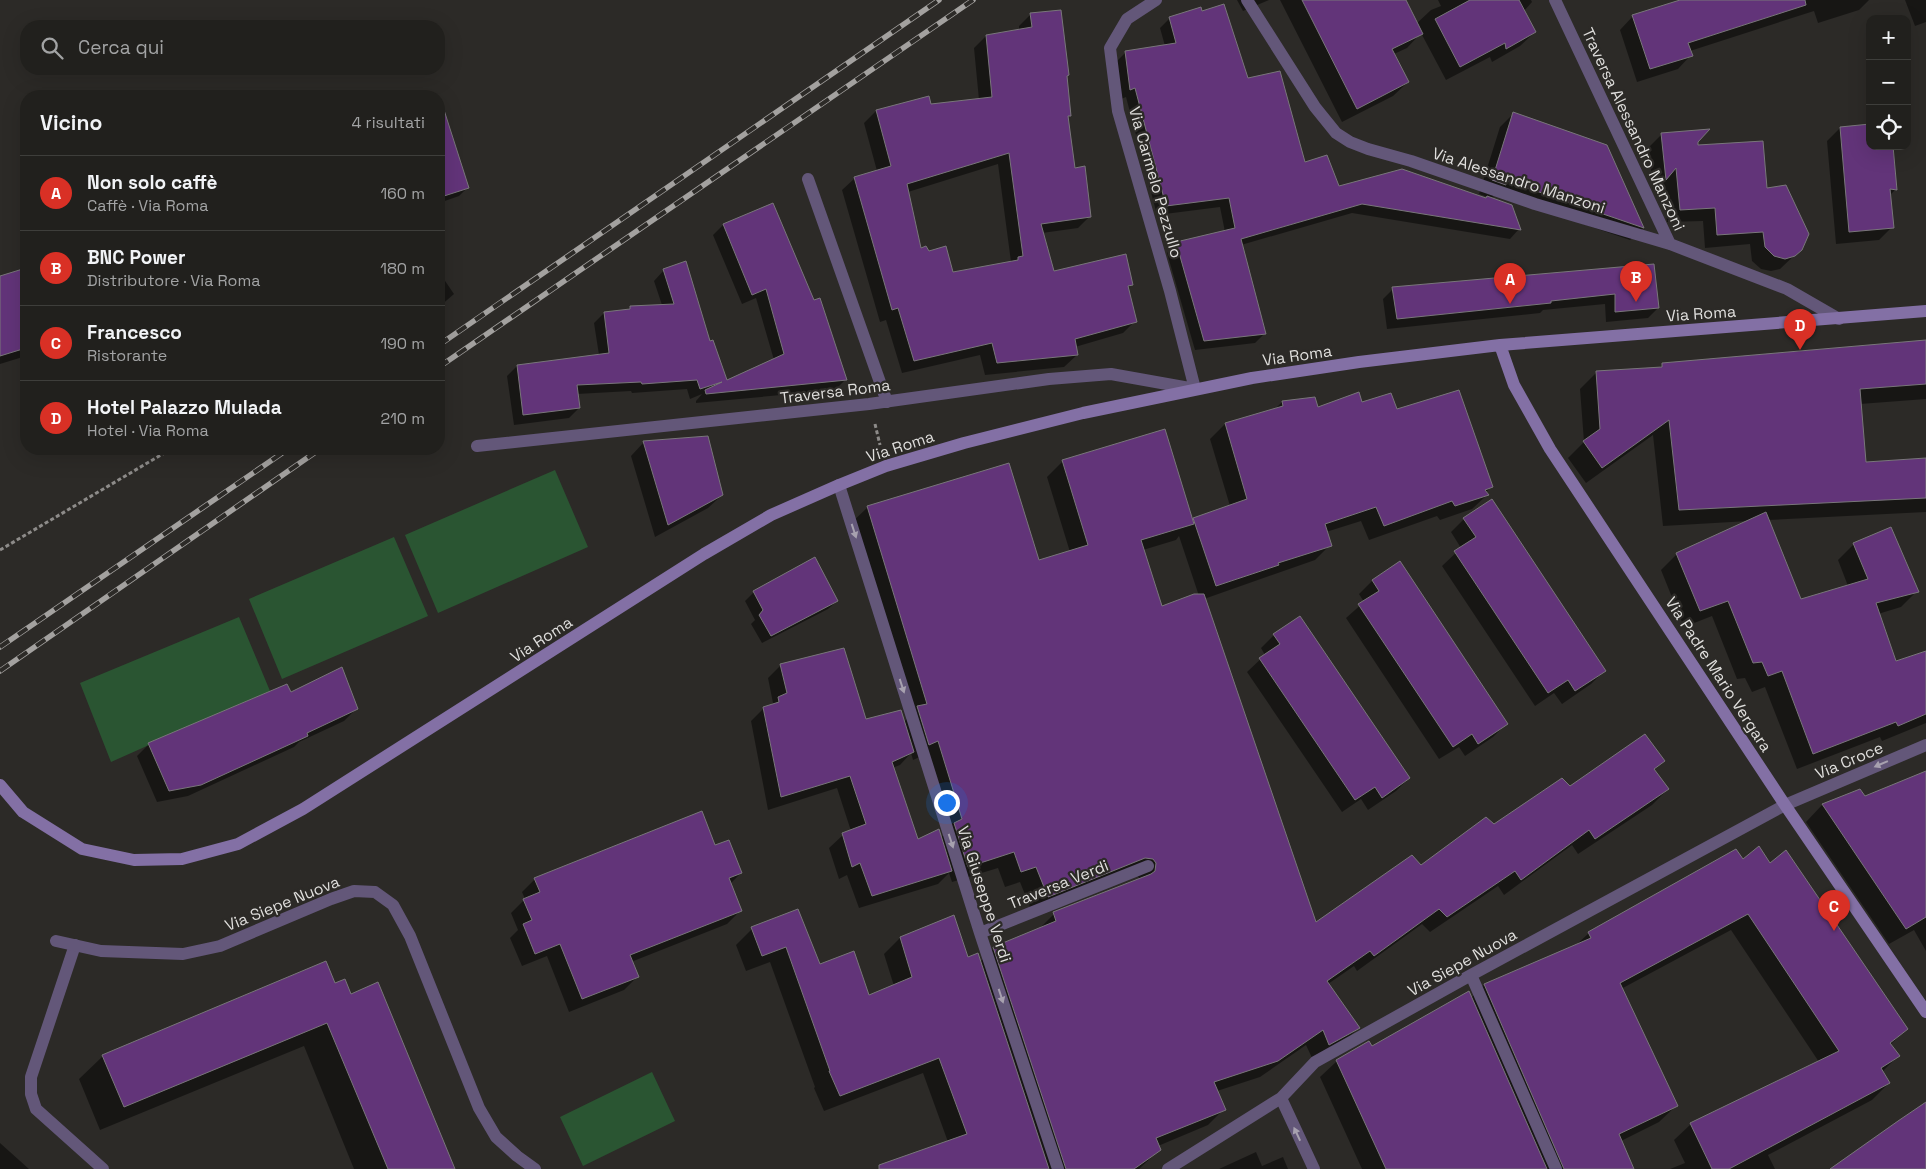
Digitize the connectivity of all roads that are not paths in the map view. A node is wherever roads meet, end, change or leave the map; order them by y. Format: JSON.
{"nodes":[{"id":1,"x":1156,"y":0,"type":"edge"},
{"id":2,"x":1247,"y":0,"type":"edge"},
{"id":3,"x":1554,"y":0,"type":"edge"},
{"id":4,"x":808,"y":178,"type":"dead end"},
{"id":5,"x":1670,"y":244,"type":"junction"},
{"id":6,"x":1926,"y":311,"type":"edge"},
{"id":7,"x":1839,"y":319,"type":"junction"},
{"id":8,"x":1500,"y":345,"type":"junction"},
{"id":9,"x":1195,"y":389,"type":"junction"},
{"id":10,"x":886,"y":402,"type":"junction"},
{"id":11,"x":477,"y":446,"type":"dead end"},
{"id":12,"x":839,"y":484,"type":"junction"},
{"id":13,"x":1926,"y":745,"type":"edge"},
{"id":14,"x":0,"y":785,"type":"edge"},
{"id":15,"x":1785,"y":805,"type":"junction"},
{"id":16,"x":1148,"y":866,"type":"dead end"},
{"id":17,"x":980,"y":933,"type":"junction"},
{"id":18,"x":56,"y":941,"type":"dead end"},
{"id":19,"x":75,"y":945,"type":"junction"},
{"id":20,"x":1470,"y":975,"type":"junction"},
{"id":21,"x":1926,"y":1012,"type":"edge"},
{"id":22,"x":1281,"y":1098,"type":"junction"},
{"id":23,"x":103,"y":1169,"type":"edge"},
{"id":24,"x":535,"y":1169,"type":"edge"},
{"id":25,"x":1058,"y":1169,"type":"edge"},
{"id":26,"x":1168,"y":1169,"type":"edge"},
{"id":27,"x":1314,"y":1169,"type":"edge"},
{"id":28,"x":1556,"y":1169,"type":"edge"}],
"edges":[{"from":1,"to":9,"type":"street","name":"Via Carmelo Pezzullo"},
{"from":2,"to":5,"type":"street","name":"Via Alessandro Manzoni"},
{"from":3,"to":5,"type":"street","name":"Traversa Alessandro Manzoni"},
{"from":4,"to":10,"type":"street"},
{"from":5,"to":7,"type":"street","name":"Via Alessandro Manzoni"},
{"from":6,"to":7,"type":"street","name":"Via Roma"},
{"from":7,"to":8,"type":"street","name":"Via Roma"},
{"from":8,"to":9,"type":"street","name":"Via Roma"},
{"from":8,"to":15,"type":"street","name":"Via Padre Mario Vergara"},
{"from":9,"to":10,"type":"street","name":"Traversa Roma"},
{"from":9,"to":12,"type":"street","name":"Via Roma"},
{"from":10,"to":11,"type":"street","name":"Traversa Roma"},
{"from":12,"to":14,"type":"street","name":"Via Roma"},
{"from":12,"to":17,"type":"street","name":"Via Giuseppe Verdi","one_way":true},
{"from":13,"to":15,"type":"street","name":"Via Croce","one_way":true},
{"from":15,"to":20,"type":"street","name":"Via Siepe Nuova"},
{"from":15,"to":21,"type":"street","name":"Via Padre Mario Vergara"},
{"from":16,"to":17,"type":"street","name":"Traversa Verdi"},
{"from":17,"to":25,"type":"street","name":"Via Giuseppe Verdi","one_way":true},
{"from":18,"to":19,"type":"street","name":"Via Siepe Nuova"},
{"from":19,"to":23,"type":"street"},
{"from":19,"to":24,"type":"street","name":"Via Siepe Nuova"},
{"from":20,"to":22,"type":"street","name":"Via Siepe Nuova"},
{"from":20,"to":28,"type":"street"},
{"from":22,"to":26,"type":"street","name":"Via Siepe Nuova"},
{"from":27,"to":22,"type":"street","one_way":true}]}
